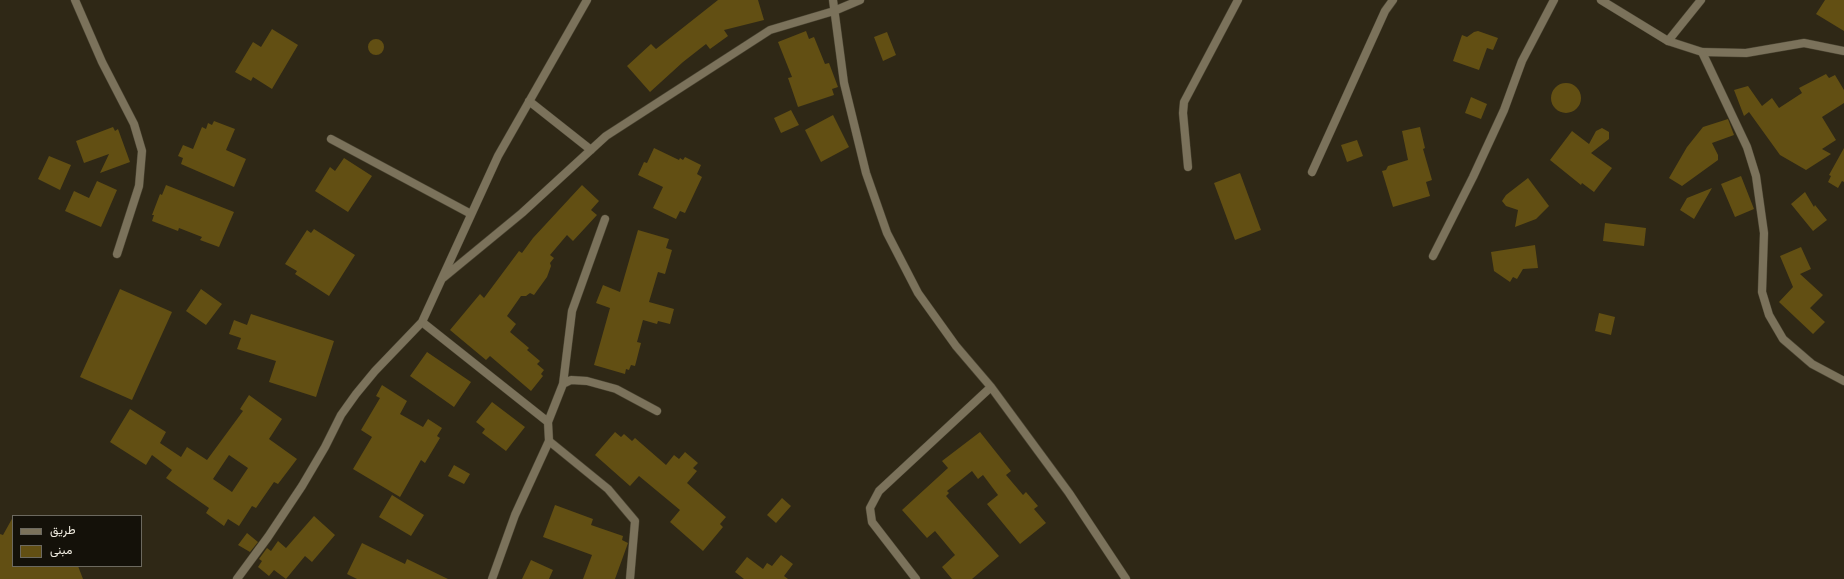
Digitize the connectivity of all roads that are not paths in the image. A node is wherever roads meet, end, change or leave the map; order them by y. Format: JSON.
{"nodes":[{"id":1,"x":74,"y":0,"type":"edge"},
{"id":2,"x":587,"y":0,"type":"edge"},
{"id":3,"x":833,"y":0,"type":"edge"},
{"id":4,"x":860,"y":0,"type":"edge"},
{"id":5,"x":1238,"y":0,"type":"edge"},
{"id":6,"x":1393,"y":0,"type":"edge"},
{"id":7,"x":1554,"y":0,"type":"edge"},
{"id":8,"x":1601,"y":0,"type":"edge"},
{"id":9,"x":1701,"y":0,"type":"edge"},
{"id":10,"x":834,"y":11,"type":"junction"},
{"id":11,"x":1668,"y":41,"type":"junction"},
{"id":12,"x":1844,"y":51,"type":"edge"},
{"id":13,"x":1702,"y":52,"type":"junction"},
{"id":14,"x":529,"y":101,"type":"junction"},
{"id":15,"x":332,"y":139,"type":"dead end"},
{"id":16,"x":591,"y":150,"type":"junction"},
{"id":17,"x":1188,"y":167,"type":"dead end"},
{"id":18,"x":1312,"y":172,"type":"dead end"},
{"id":19,"x":471,"y":214,"type":"junction"},
{"id":20,"x":605,"y":219,"type":"dead end"},
{"id":21,"x":116,"y":254,"type":"dead end"},
{"id":22,"x":1433,"y":256,"type":"dead end"},
{"id":23,"x":440,"y":280,"type":"junction"},
{"id":24,"x":422,"y":322,"type":"junction"},
{"id":25,"x":1844,"y":381,"type":"edge"},
{"id":26,"x":563,"y":384,"type":"junction"},
{"id":27,"x":991,"y":387,"type":"junction"},
{"id":28,"x":657,"y":411,"type":"dead end"},
{"id":29,"x":548,"y":422,"type":"junction"},
{"id":30,"x":549,"y":441,"type":"junction"},
{"id":31,"x":237,"y":579,"type":"edge"},
{"id":32,"x":492,"y":579,"type":"edge"},
{"id":33,"x":630,"y":579,"type":"edge"},
{"id":34,"x":916,"y":579,"type":"edge"},
{"id":35,"x":1126,"y":579,"type":"edge"}],
"edges":[{"from":1,"to":21,"type":"street"},
{"from":2,"to":14,"type":"street"},
{"from":3,"to":10,"type":"street"},
{"from":4,"to":10,"type":"street"},
{"from":5,"to":17,"type":"street"},
{"from":6,"to":18,"type":"street"},
{"from":7,"to":22,"type":"street"},
{"from":8,"to":11,"type":"street"},
{"from":9,"to":11,"type":"street"},
{"from":10,"to":16,"type":"street"},
{"from":10,"to":27,"type":"street"},
{"from":11,"to":13,"type":"street"},
{"from":12,"to":13,"type":"street"},
{"from":13,"to":25,"type":"street"},
{"from":14,"to":16,"type":"street"},
{"from":14,"to":19,"type":"street"},
{"from":15,"to":19,"type":"street"},
{"from":16,"to":23,"type":"street"},
{"from":19,"to":23,"type":"street"},
{"from":20,"to":26,"type":"street"},
{"from":23,"to":24,"type":"street"},
{"from":24,"to":29,"type":"street"},
{"from":24,"to":31,"type":"street"},
{"from":26,"to":28,"type":"street"},
{"from":26,"to":29,"type":"street"},
{"from":27,"to":34,"type":"street"},
{"from":27,"to":35,"type":"street"},
{"from":29,"to":30,"type":"street"},
{"from":30,"to":32,"type":"street"},
{"from":30,"to":33,"type":"street"}]}
